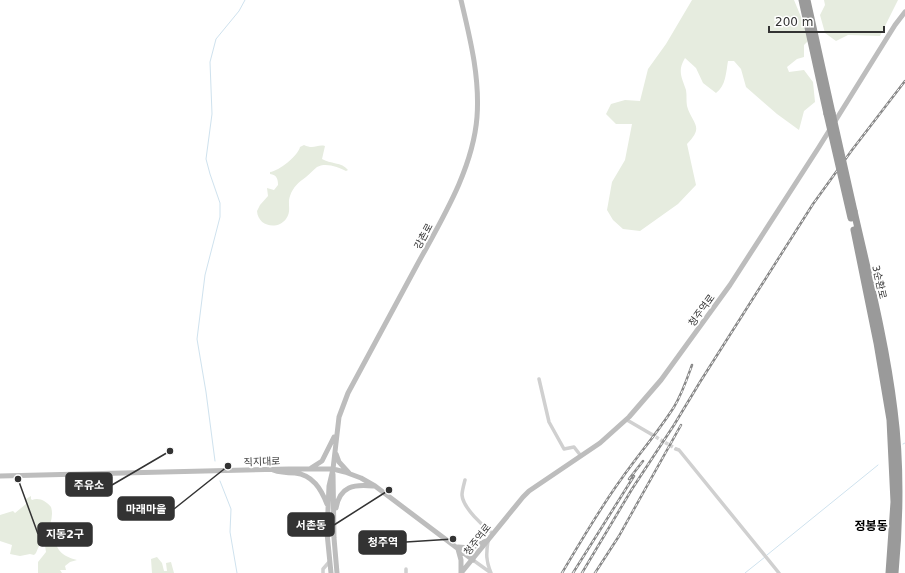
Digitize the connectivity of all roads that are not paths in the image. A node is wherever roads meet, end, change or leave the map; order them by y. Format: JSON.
{"nodes":[{"id":1,"x":461,"y":0,"type":"edge"},
{"id":2,"x":802,"y":0,"type":"edge"},
{"id":3,"x":807,"y":0,"type":"edge"},
{"id":4,"x":905,"y":12,"type":"edge"},
{"id":5,"x":830,"y":113,"type":"junction"},
{"id":6,"x":539,"y":379,"type":"dead end"},
{"id":7,"x":626,"y":420,"type":"junction"},
{"id":8,"x":336,"y":433,"type":"junction"},
{"id":9,"x":651,"y":434,"type":"tunnel mouth"},
{"id":10,"x":676,"y":449,"type":"tunnel mouth"},
{"id":11,"x":335,"y":450,"type":"junction"},
{"id":12,"x":581,"y":456,"type":"junction"},
{"id":13,"x":270,"y":469,"type":"junction"},
{"id":14,"x":311,"y":469,"type":"junction"},
{"id":15,"x":333,"y":469,"type":"junction"},
{"id":16,"x":350,"y":473,"type":"junction"},
{"id":17,"x":0,"y":476,"type":"edge"},
{"id":18,"x":465,"y":480,"type":"dead end"},
{"id":19,"x":375,"y":486,"type":"junction"},
{"id":20,"x":328,"y":507,"type":"junction"},
{"id":21,"x":334,"y":519,"type":"junction"},
{"id":22,"x":493,"y":534,"type":"junction"},
{"id":23,"x":489,"y":540,"type":"junction"},
{"id":24,"x":456,"y":547,"type":"junction"},
{"id":25,"x":473,"y":560,"type":"junction"},
{"id":26,"x":330,"y":561,"type":"junction"},
{"id":27,"x":323,"y":573,"type":"edge"},
{"id":28,"x":331,"y":573,"type":"edge"},
{"id":29,"x":337,"y":573,"type":"edge"},
{"id":30,"x":461,"y":573,"type":"edge"},
{"id":31,"x":491,"y":573,"type":"edge"},
{"id":32,"x":779,"y":573,"type":"edge"},
{"id":33,"x":889,"y":573,"type":"edge"},
{"id":34,"x":895,"y":573,"type":"edge"}],
"edges":[{"from":1,"to":8,"type":"main road","name":"강촌로"},
{"from":2,"to":5,"type":"highway","name":"3순환로"},
{"from":3,"to":5,"type":"highway","name":"3순환로"},
{"from":4,"to":7,"type":"main road","name":"청주역로"},
{"from":5,"to":33,"type":"highway","name":"3순환로","bridge":true},
{"from":5,"to":34,"type":"highway","name":"3순환로","bridge":true},
{"from":6,"to":12,"type":"street"},
{"from":7,"to":9,"type":"street"},
{"from":7,"to":12,"type":"main road","name":"청주역로"},
{"from":8,"to":11,"type":"main road","name":"강촌로"},
{"from":8,"to":14,"type":"main road"},
{"from":10,"to":32,"type":"street"},
{"from":11,"to":15,"type":"main road","name":"강촌로"},
{"from":11,"to":16,"type":"main road"},
{"from":12,"to":22,"type":"main road","name":"청주역로"},
{"from":13,"to":14,"type":"main road","name":"직지대로"},
{"from":13,"to":17,"type":"main road","name":"직지대로"},
{"from":13,"to":20,"type":"main road"},
{"from":14,"to":15,"type":"main road","name":"직지대로"},
{"from":15,"to":16,"type":"main road","name":"직지대로"},
{"from":15,"to":20,"type":"main road"},
{"from":15,"to":21,"type":"main road"},
{"from":16,"to":19,"type":"main road","name":"직지대로"},
{"from":18,"to":22,"type":"street"},
{"from":19,"to":21,"type":"main road"},
{"from":19,"to":24,"type":"main road","name":"직지대로"},
{"from":20,"to":26,"type":"main road"},
{"from":21,"to":29,"type":"main road"},
{"from":22,"to":23,"type":"main road","name":"청주역로"},
{"from":23,"to":24,"type":"main road"},
{"from":23,"to":25,"type":"main road","name":"청주역로"},
{"from":23,"to":31,"type":"street"},
{"from":24,"to":25,"type":"main road","name":"직지대로"},
{"from":24,"to":30,"type":"main road"},
{"from":25,"to":30,"type":"main road","name":"청주역로"},
{"from":25,"to":31,"type":"street"},
{"from":26,"to":27,"type":"street"},
{"from":26,"to":28,"type":"main road"}]}
